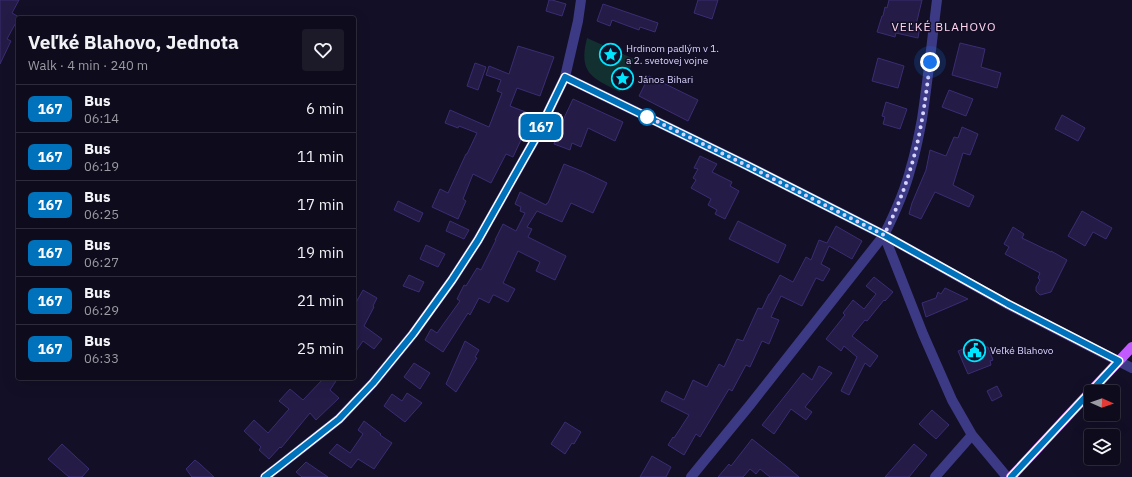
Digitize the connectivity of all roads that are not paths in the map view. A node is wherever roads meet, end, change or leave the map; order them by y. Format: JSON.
{"nodes":[{"id":1,"x":581,"y":0,"type":"edge"},
{"id":2,"x":937,"y":0,"type":"edge"},
{"id":3,"x":565,"y":77,"type":"junction"},
{"id":4,"x":884,"y":235,"type":"junction"},
{"id":5,"x":1132,"y":348,"type":"edge"},
{"id":6,"x":1119,"y":361,"type":"junction"},
{"id":7,"x":1132,"y":368,"type":"edge"},
{"id":8,"x":972,"y":435,"type":"junction"},
{"id":9,"x":265,"y":477,"type":"edge"},
{"id":10,"x":691,"y":477,"type":"edge"},
{"id":11,"x":935,"y":477,"type":"edge"},
{"id":12,"x":1007,"y":477,"type":"edge"},
{"id":13,"x":1011,"y":477,"type":"edge"}],
"edges":[{"from":1,"to":3,"type":"street"},
{"from":2,"to":4,"type":"street"},
{"from":3,"to":4,"type":"street"},
{"from":3,"to":9,"type":"street"},
{"from":4,"to":6,"type":"street"},
{"from":4,"to":8,"type":"street"},
{"from":4,"to":10,"type":"street"},
{"from":5,"to":6,"type":"main road"},
{"from":6,"to":7,"type":"street"},
{"from":6,"to":13,"type":"main road"},
{"from":8,"to":11,"type":"street"},
{"from":8,"to":12,"type":"street"}]}
